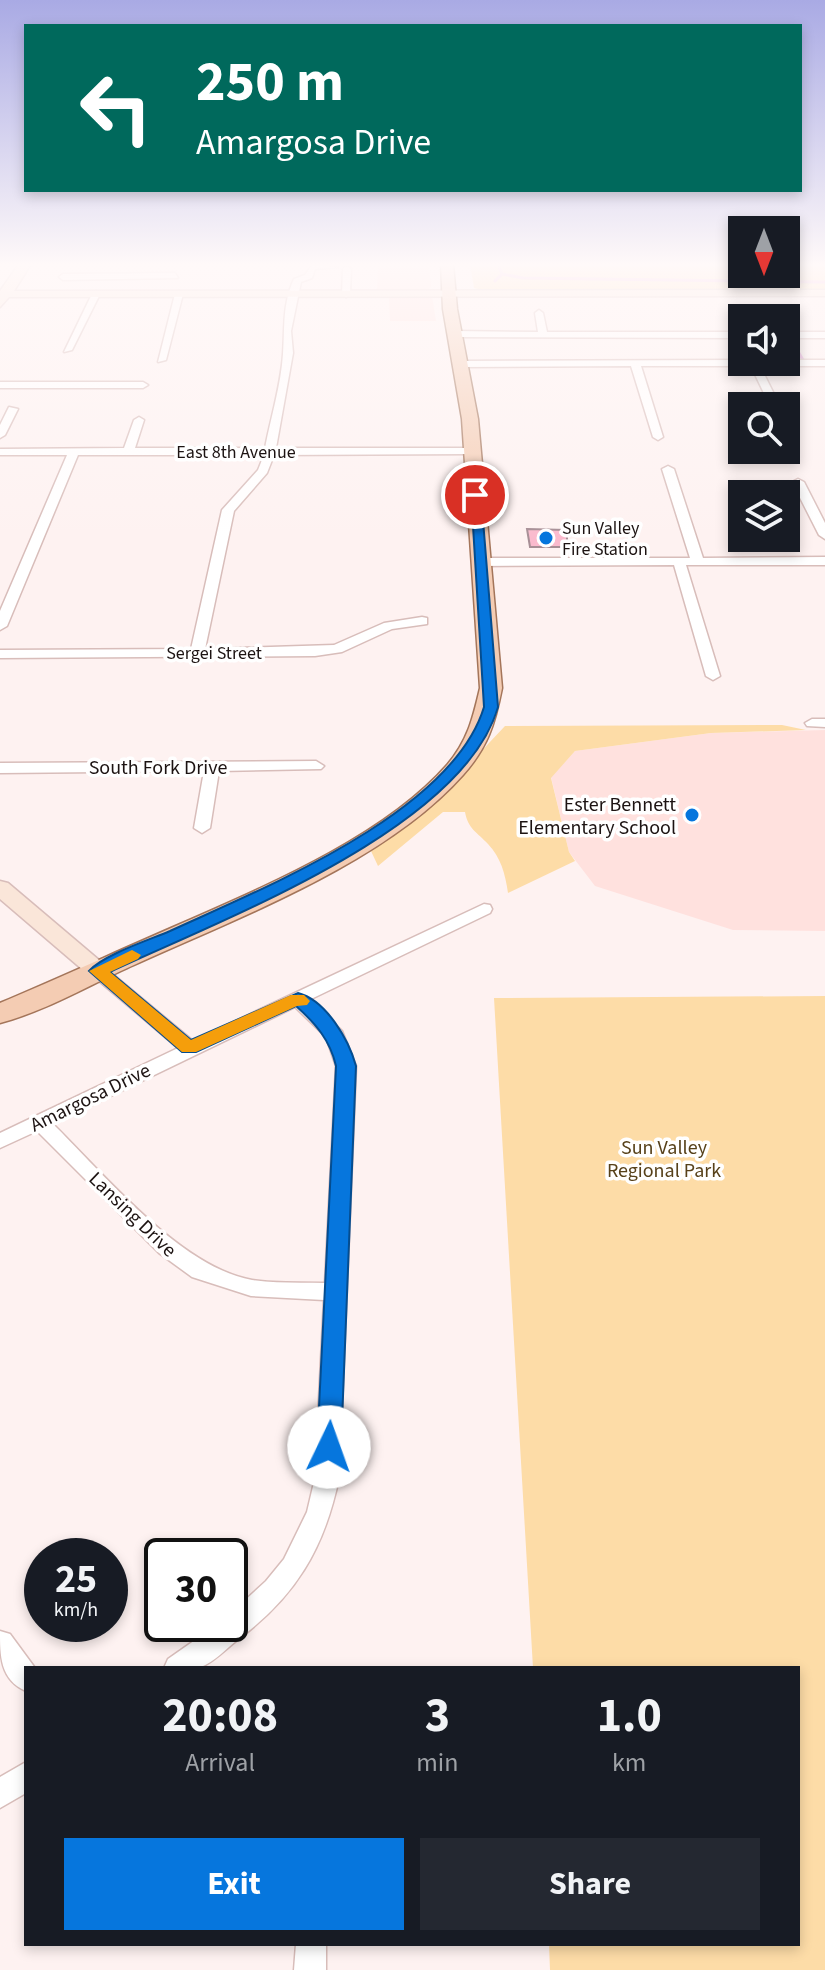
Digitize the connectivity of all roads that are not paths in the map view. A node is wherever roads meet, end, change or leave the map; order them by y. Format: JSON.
{"nodes":[{"id":1,"x":162,"y":356,"type":"edge"},
{"id":2,"x":287,"y":356,"type":"edge"},
{"id":3,"x":459,"y":356,"type":"edge"},
{"id":4,"x":161,"y":360,"type":"dead end"},
{"id":5,"x":635,"y":363,"type":"junction"},
{"id":6,"x":728,"y":363,"type":"edge"},
{"id":7,"x":800,"y":363,"type":"edge"},
{"id":8,"x":825,"y":363,"type":"edge"},
{"id":9,"x":460,"y":364,"type":"junction"},
{"id":10,"x":0,"y":385,"type":"edge"},
{"id":11,"x":143,"y":385,"type":"dead end"},
{"id":12,"x":13,"y":409,"type":"dead end"},
{"id":13,"x":139,"y":420,"type":"dead end"},
{"id":14,"x":0,"y":435,"type":"edge"},
{"id":15,"x":658,"y":437,"type":"dead end"},
{"id":16,"x":472,"y":451,"type":"junction"},
{"id":17,"x":0,"y":452,"type":"edge"},
{"id":18,"x":74,"y":452,"type":"junction"},
{"id":19,"x":128,"y":452,"type":"junction"},
{"id":20,"x":270,"y":452,"type":"junction"},
{"id":21,"x":668,"y":469,"type":"dead end"},
{"id":22,"x":800,"y":486,"type":"edge"},
{"id":23,"x":825,"y":535,"type":"edge"},
{"id":24,"x":825,"y":561,"type":"edge"},
{"id":25,"x":479,"y":562,"type":"junction"},
{"id":26,"x":679,"y":562,"type":"junction"},
{"id":27,"x":698,"y":562,"type":"junction"},
{"id":28,"x":422,"y":621,"type":"dead end"},
{"id":29,"x":0,"y":626,"type":"edge"},
{"id":30,"x":197,"y":653,"type":"junction"},
{"id":31,"x":0,"y":654,"type":"edge"},
{"id":32,"x":713,"y":676,"type":"dead end"},
{"id":33,"x":316,"y":766,"type":"dead end"},
{"id":34,"x":212,"y":767,"type":"junction"},
{"id":35,"x":0,"y":768,"type":"edge"},
{"id":36,"x":202,"y":828,"type":"dead end"},
{"id":37,"x":0,"y":888,"type":"edge"},
{"id":38,"x":484,"y":909,"type":"dead end"},
{"id":39,"x":98,"y":971,"type":"junction"},
{"id":40,"x":298,"y":999,"type":"junction"},
{"id":41,"x":0,"y":1014,"type":"edge"},
{"id":42,"x":189,"y":1048,"type":"junction"},
{"id":43,"x":39,"y":1122,"type":"junction"},
{"id":44,"x":0,"y":1141,"type":"edge"},
{"id":45,"x":336,"y":1292,"type":"junction"},
{"id":46,"x":0,"y":1643,"type":"edge"},
{"id":47,"x":195,"y":1663,"type":"edge"},
{"id":48,"x":24,"y":1675,"type":"edge"},
{"id":49,"x":24,"y":1777,"type":"edge"},
{"id":50,"x":0,"y":1794,"type":"edge"},
{"id":51,"x":311,"y":1946,"type":"edge"},
{"id":52,"x":310,"y":1970,"type":"edge"}],
"edges":[{"from":1,"to":4,"type":"street"},
{"from":2,"to":20,"type":"street"},
{"from":3,"to":9,"type":"main road"},
{"from":5,"to":6,"type":"street"},
{"from":5,"to":9,"type":"street"},
{"from":5,"to":15,"type":"street"},
{"from":7,"to":8,"type":"street"},
{"from":9,"to":16,"type":"main road"},
{"from":10,"to":11,"type":"street"},
{"from":12,"to":14,"type":"street"},
{"from":13,"to":19,"type":"street"},
{"from":16,"to":20,"type":"street","name":"East 8th Avenue"},
{"from":16,"to":25,"type":"main road"},
{"from":17,"to":18,"type":"street","name":"East 8th Avenue"},
{"from":18,"to":19,"type":"street","name":"East 8th Avenue"},
{"from":18,"to":29,"type":"street"},
{"from":19,"to":20,"type":"street","name":"East 8th Avenue"},
{"from":20,"to":30,"type":"street"},
{"from":21,"to":27,"type":"street"},
{"from":22,"to":23,"type":"street"},
{"from":24,"to":27,"type":"street"},
{"from":25,"to":26,"type":"street"},
{"from":25,"to":39,"type":"main road"},
{"from":26,"to":27,"type":"street"},
{"from":26,"to":32,"type":"street"},
{"from":28,"to":30,"type":"street","name":"Sergei Street"},
{"from":30,"to":31,"type":"street","name":"Sergei Street"},
{"from":33,"to":34,"type":"street","name":"South Fork Drive"},
{"from":34,"to":35,"type":"street","name":"South Fork Drive"},
{"from":34,"to":36,"type":"street"},
{"from":37,"to":39,"type":"main road"},
{"from":38,"to":40,"type":"street","name":"Amargosa Drive"},
{"from":39,"to":41,"type":"main road"},
{"from":39,"to":42,"type":"street"},
{"from":40,"to":42,"type":"street","name":"Amargosa Drive"},
{"from":40,"to":45,"type":"street"},
{"from":42,"to":43,"type":"street","name":"Amargosa Drive"},
{"from":43,"to":44,"type":"street","name":"Amargosa Drive"},
{"from":43,"to":45,"type":"street","name":"Lansing Drive"},
{"from":45,"to":47,"type":"street"},
{"from":46,"to":48,"type":"street"},
{"from":49,"to":50,"type":"street"},
{"from":51,"to":52,"type":"street"}]}
